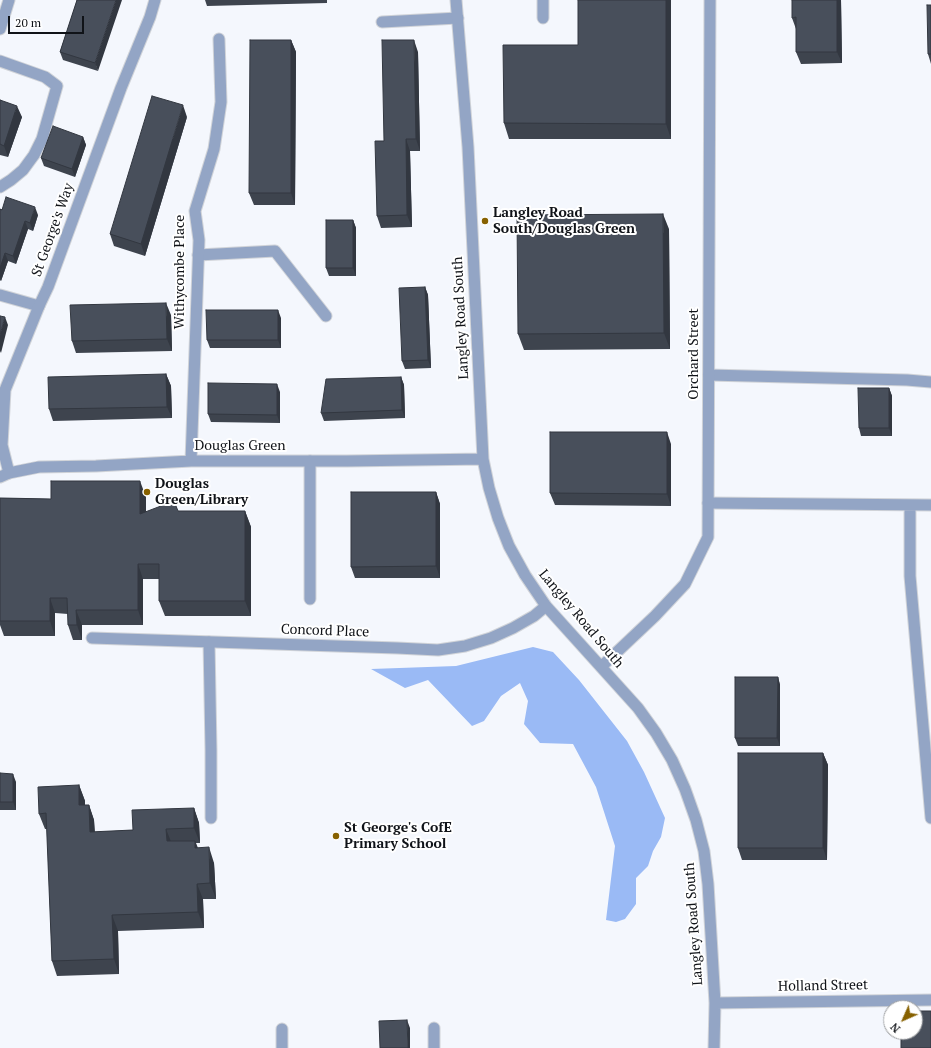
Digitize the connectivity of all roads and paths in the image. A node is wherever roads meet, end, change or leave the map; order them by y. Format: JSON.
{"nodes":[{"id":1,"x":9,"y":0,"type":"edge"},
{"id":2,"x":155,"y":0,"type":"edge"},
{"id":3,"x":456,"y":0,"type":"edge"},
{"id":4,"x":543,"y":0,"type":"edge"},
{"id":5,"x":710,"y":0,"type":"edge"},
{"id":6,"x":458,"y":18,"type":"junction"},
{"id":7,"x":543,"y":18,"type":"dead end"},
{"id":8,"x":382,"y":22,"type":"dead end"},
{"id":9,"x":0,"y":29,"type":"edge"},
{"id":10,"x":219,"y":39,"type":"dead end"},
{"id":11,"x":0,"y":61,"type":"edge"},
{"id":12,"x":0,"y":187,"type":"edge"},
{"id":13,"x":198,"y":255,"type":"junction"},
{"id":14,"x":0,"y":295,"type":"edge"},
{"id":15,"x":39,"y":306,"type":"junction"},
{"id":16,"x":326,"y":316,"type":"dead end"},
{"id":17,"x":709,"y":375,"type":"junction"},
{"id":18,"x":931,"y":382,"type":"edge"},
{"id":19,"x":483,"y":459,"type":"junction"},
{"id":20,"x":191,"y":461,"type":"junction"},
{"id":21,"x":310,"y":461,"type":"junction"},
{"id":22,"x":4,"y":475,"type":"edge"},
{"id":23,"x":708,"y":503,"type":"junction"},
{"id":24,"x":910,"y":505,"type":"junction"},
{"id":25,"x":931,"y":505,"type":"edge"},
{"id":26,"x":310,"y":599,"type":"dead end"},
{"id":27,"x":546,"y":606,"type":"junction"},
{"id":28,"x":92,"y":638,"type":"dead end"},
{"id":29,"x":208,"y":642,"type":"junction"},
{"id":30,"x":601,"y":667,"type":"junction"},
{"id":31,"x":211,"y":818,"type":"dead end"},
{"id":32,"x":931,"y":818,"type":"edge"},
{"id":33,"x":931,"y":1000,"type":"edge"},
{"id":34,"x":715,"y":1003,"type":"junction"},
{"id":35,"x":434,"y":1028,"type":"dead end"},
{"id":36,"x":282,"y":1029,"type":"dead end"},
{"id":37,"x":282,"y":1048,"type":"edge"},
{"id":38,"x":434,"y":1048,"type":"edge"},
{"id":39,"x":714,"y":1048,"type":"edge"}],
"edges":[{"from":1,"to":9,"type":"street"},
{"from":2,"to":15,"type":"street","name":"St George's Way"},
{"from":3,"to":6,"type":"street","name":"Langley Road South"},
{"from":4,"to":7,"type":"street"},
{"from":5,"to":17,"type":"street","name":"Orchard Street"},
{"from":6,"to":8,"type":"street"},
{"from":6,"to":19,"type":"street","name":"Langley Road South"},
{"from":10,"to":13,"type":"street","name":"Withycombe Place"},
{"from":11,"to":12,"type":"street"},
{"from":13,"to":16,"type":"street"},
{"from":13,"to":20,"type":"street","name":"Withycombe Place"},
{"from":14,"to":15,"type":"street"},
{"from":15,"to":22,"type":"street","name":"St George's Way"},
{"from":17,"to":18,"type":"street"},
{"from":17,"to":23,"type":"street","name":"Orchard Street"},
{"from":19,"to":21,"type":"street","name":"Douglas Green"},
{"from":19,"to":27,"type":"street","name":"Langley Road South"},
{"from":20,"to":21,"type":"street","name":"Douglas Green"},
{"from":20,"to":22,"type":"street","name":"Douglas Green"},
{"from":21,"to":26,"type":"street"},
{"from":23,"to":24,"type":"street"},
{"from":23,"to":30,"type":"street","name":"Orchard Street"},
{"from":24,"to":25,"type":"street"},
{"from":24,"to":32,"type":"street"},
{"from":27,"to":29,"type":"street","name":"Concord Place"},
{"from":27,"to":30,"type":"street","name":"Langley Road South"},
{"from":28,"to":29,"type":"street","name":"Concord Place"},
{"from":29,"to":31,"type":"street"},
{"from":30,"to":34,"type":"street","name":"Langley Road South"},
{"from":33,"to":34,"type":"street","name":"Holland Street"},
{"from":34,"to":39,"type":"street","name":"Langley Road South"},
{"from":35,"to":38,"type":"street"},
{"from":36,"to":37,"type":"street"}]}
